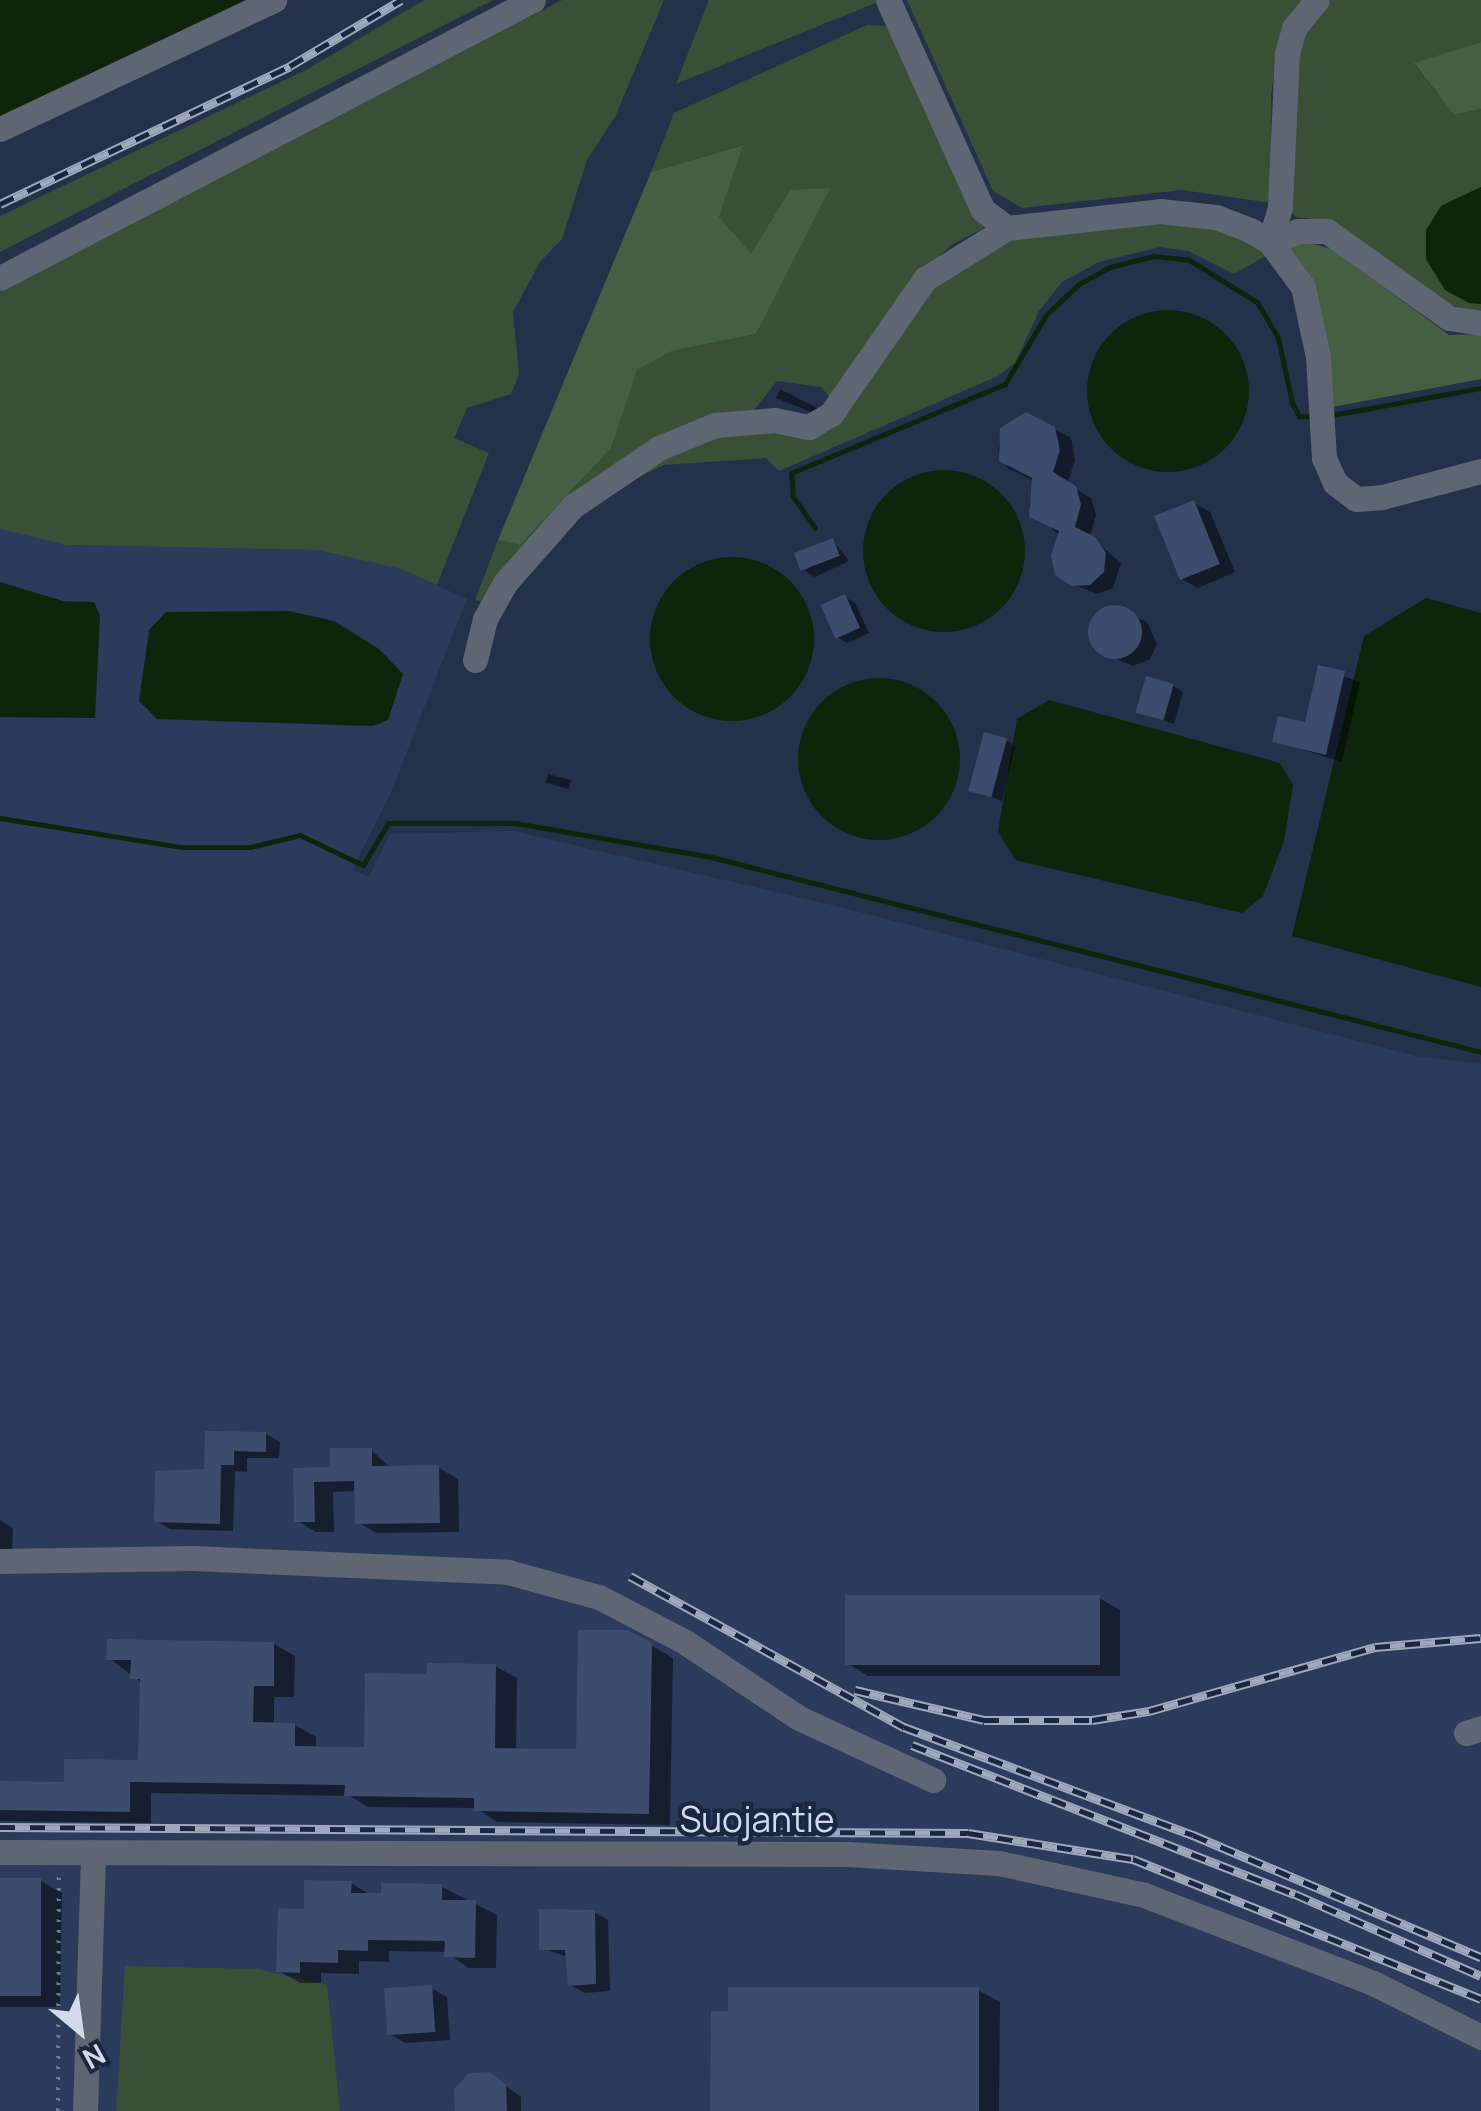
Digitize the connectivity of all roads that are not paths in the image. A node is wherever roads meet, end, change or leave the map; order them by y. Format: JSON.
{"nodes":[{"id":1,"x":274,"y":0,"type":"edge"},
{"id":2,"x":533,"y":0,"type":"edge"},
{"id":3,"x":888,"y":0,"type":"edge"},
{"id":4,"x":1316,"y":0,"type":"edge"},
{"id":5,"x":0,"y":129,"type":"edge"},
{"id":6,"x":1007,"y":228,"type":"junction"},
{"id":7,"x":1270,"y":242,"type":"junction"},
{"id":8,"x":0,"y":278,"type":"edge"},
{"id":9,"x":1481,"y":322,"type":"edge"},
{"id":10,"x":1481,"y":471,"type":"edge"},
{"id":11,"x":475,"y":660,"type":"dead end"},
{"id":12,"x":0,"y":1561,"type":"edge"},
{"id":13,"x":934,"y":1780,"type":"dead end"},
{"id":14,"x":0,"y":1852,"type":"edge"},
{"id":15,"x":94,"y":1852,"type":"junction"},
{"id":16,"x":1481,"y":2038,"type":"edge"},
{"id":17,"x":86,"y":2111,"type":"edge"}],
"edges":[{"from":1,"to":5,"type":"lane"},
{"from":2,"to":8,"type":"lane"},
{"from":3,"to":6,"type":"lane"},
{"from":4,"to":7,"type":"lane"},
{"from":6,"to":7,"type":"lane"},
{"from":6,"to":11,"type":"lane"},
{"from":7,"to":9,"type":"lane"},
{"from":7,"to":10,"type":"lane"},
{"from":12,"to":13,"type":"lane"},
{"from":14,"to":15,"type":"lane","name":"Suojantie"},
{"from":15,"to":16,"type":"lane","name":"Suojantie"},
{"from":15,"to":17,"type":"lane"}]}
